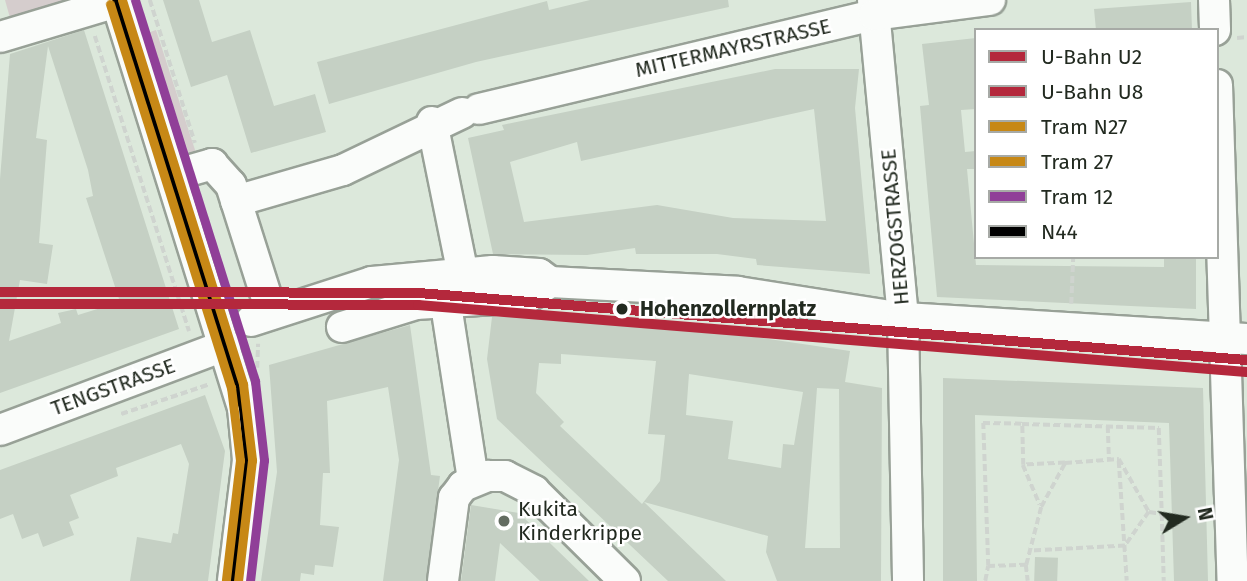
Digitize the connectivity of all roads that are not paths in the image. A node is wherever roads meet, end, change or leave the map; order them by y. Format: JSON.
{"nodes":[{"id":1,"x":989,"y":0,"type":"edge"},
{"id":2,"x":1214,"y":0,"type":"edge"},
{"id":3,"x":117,"y":1,"type":"edge"},
{"id":4,"x":873,"y":7,"type":"edge"},
{"id":5,"x":1215,"y":28,"type":"edge"},
{"id":6,"x":0,"y":37,"type":"edge"},
{"id":7,"x":1219,"y":112,"type":"edge"},
{"id":8,"x":432,"y":122,"type":"junction"},
{"id":9,"x":174,"y":175,"type":"junction"},
{"id":10,"x":236,"y":201,"type":"junction"},
{"id":11,"x":519,"y":276,"type":"junction"},
{"id":12,"x":449,"y":281,"type":"junction"},
{"id":13,"x":346,"y":290,"type":"junction"},
{"id":14,"x":903,"y":318,"type":"junction"},
{"id":15,"x":1236,"y":339,"type":"edge"},
{"id":16,"x":226,"y":345,"type":"junction"},
{"id":17,"x":0,"y":430,"type":"edge"},
{"id":18,"x":464,"y":489,"type":"junction"},
{"id":19,"x":233,"y":581,"type":"edge"},
{"id":20,"x":443,"y":581,"type":"edge"},
{"id":21,"x":625,"y":581,"type":"edge"},
{"id":22,"x":908,"y":581,"type":"edge"},
{"id":23,"x":1233,"y":581,"type":"edge"}],
"edges":[{"from":1,"to":4,"type":"street","name":"MITTERMAYRSTRASSE"},
{"from":2,"to":5,"type":"street"},
{"from":3,"to":6,"type":"street"},
{"from":3,"to":9,"type":"street"},
{"from":4,"to":8,"type":"street","name":"MITTERMAYRSTRASSE"},
{"from":4,"to":14,"type":"street","name":"HERZOGSTRASSE"},
{"from":7,"to":15,"type":"street"},
{"from":8,"to":10,"type":"street"},
{"from":8,"to":12,"type":"street"},
{"from":9,"to":10,"type":"street"},
{"from":9,"to":16,"type":"street"},
{"from":10,"to":13,"type":"street"},
{"from":11,"to":12,"type":"street"},
{"from":11,"to":12,"type":"street"},
{"from":11,"to":14,"type":"street"},
{"from":12,"to":13,"type":"street"},
{"from":12,"to":13,"type":"street"},
{"from":12,"to":18,"type":"street"},
{"from":14,"to":15,"type":"street"},
{"from":14,"to":22,"type":"street","name":"HERZOGSTRASSE"},
{"from":15,"to":23,"type":"street"},
{"from":16,"to":17,"type":"street","name":"TENGSTRASSE"},
{"from":16,"to":19,"type":"street"},
{"from":18,"to":20,"type":"street"},
{"from":18,"to":21,"type":"street"}]}
